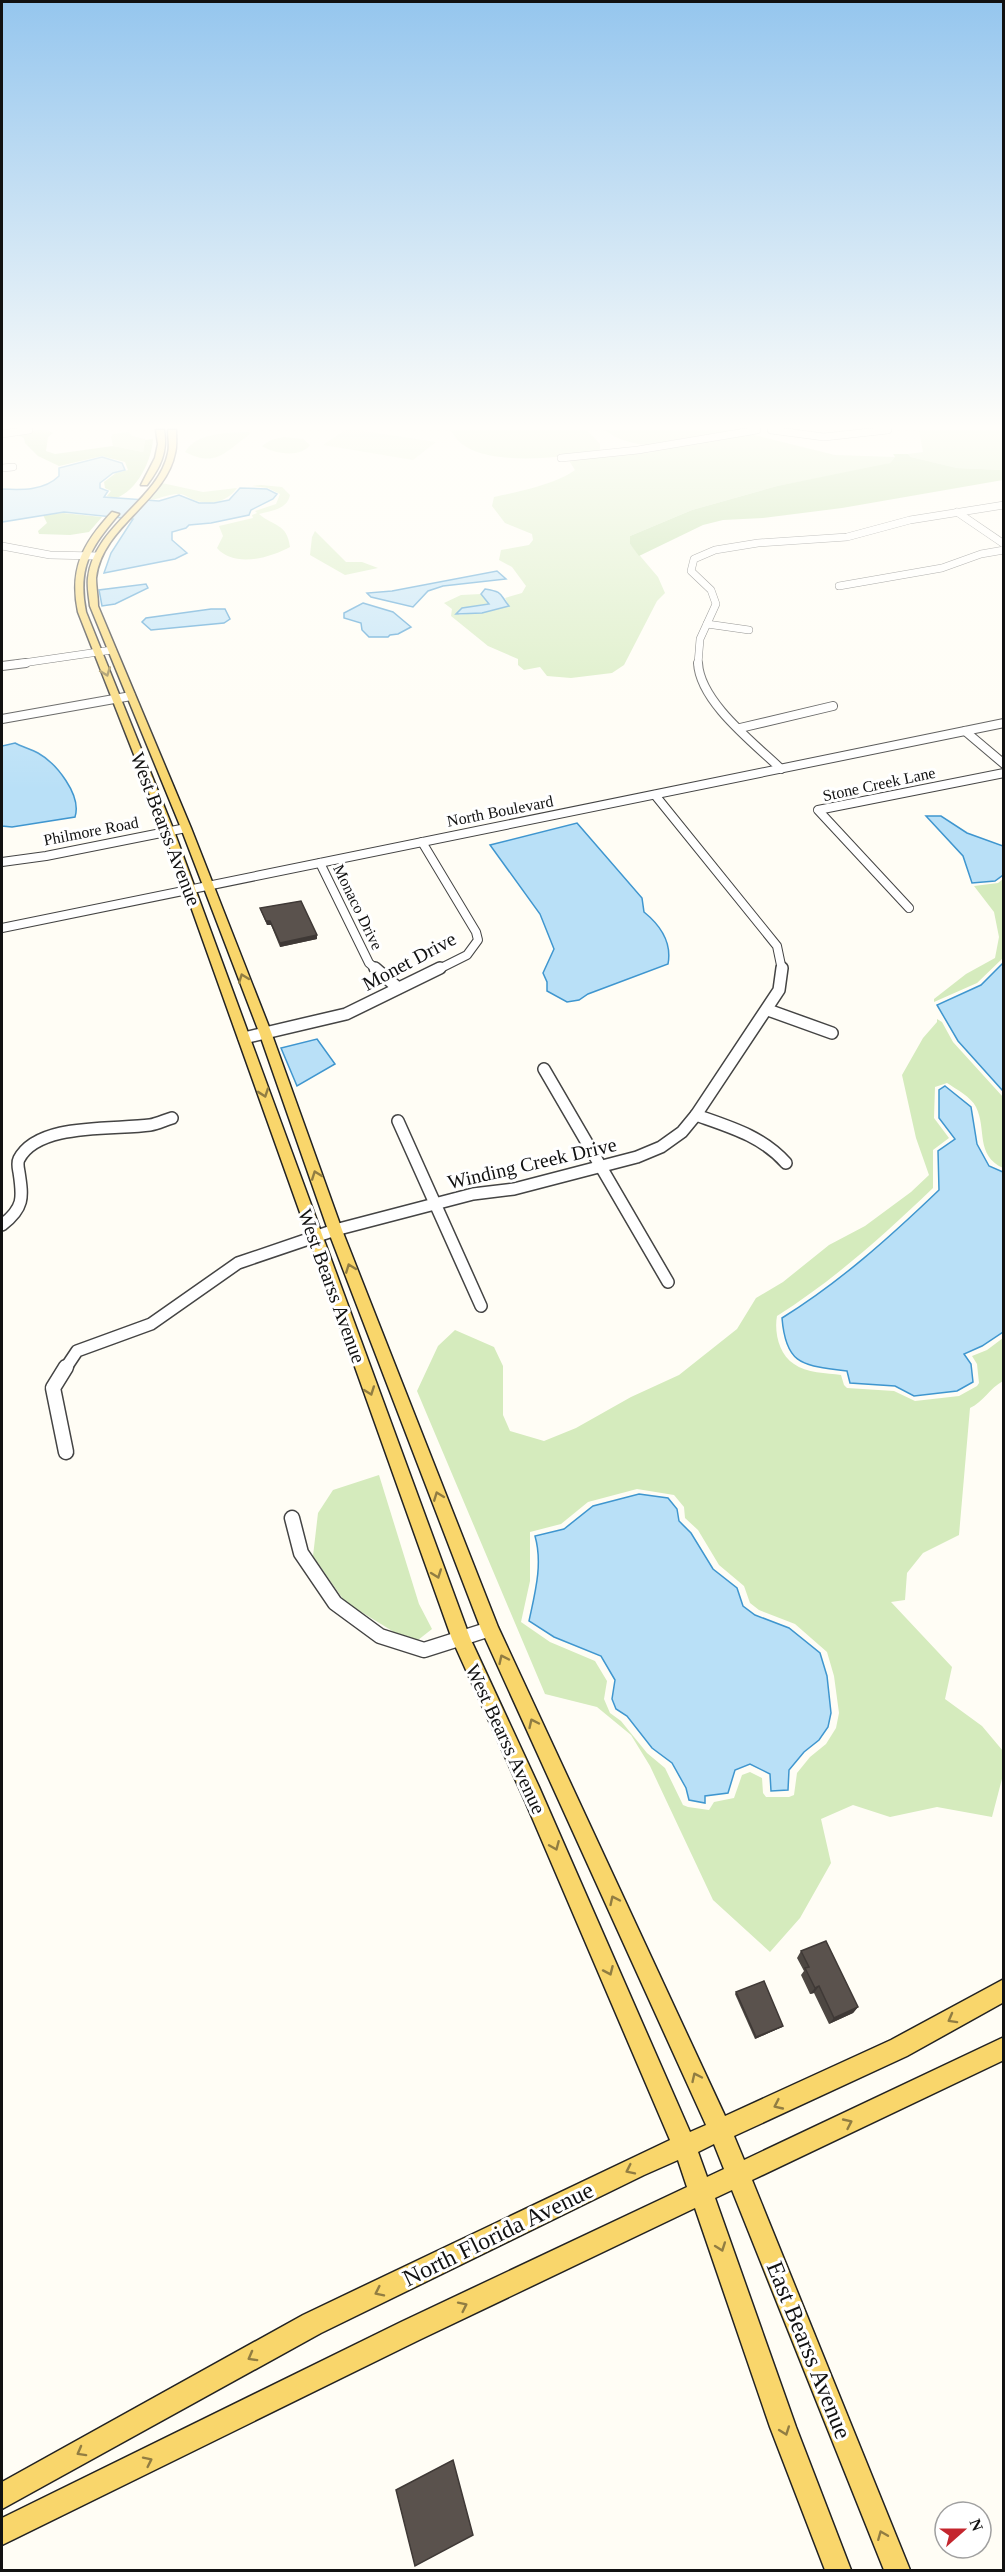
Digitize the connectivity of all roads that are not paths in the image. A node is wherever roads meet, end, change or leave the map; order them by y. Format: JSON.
{"nodes":[{"id":1,"x":23,"y":550,"type":"edge"},
{"id":2,"x":88,"y":550,"type":"edge"},
{"id":3,"x":101,"y":550,"type":"edge"},
{"id":4,"x":715,"y":550,"type":"edge"},
{"id":5,"x":1004,"y":550,"type":"edge"},
{"id":6,"x":84,"y":555,"type":"junction"},
{"id":7,"x":97,"y":556,"type":"junction"},
{"id":8,"x":839,"y":586,"type":"dead end"},
{"id":9,"x":98,"y":615,"type":"junction"},
{"id":10,"x":84,"y":618,"type":"junction"},
{"id":11,"x":707,"y":624,"type":"junction"},
{"id":12,"x":749,"y":630,"type":"dead end"},
{"id":13,"x":112,"y":650,"type":"junction"},
{"id":14,"x":98,"y":652,"type":"junction"},
{"id":15,"x":2,"y":666,"type":"edge"},
{"id":16,"x":131,"y":696,"type":"junction"},
{"id":17,"x":117,"y":699,"type":"junction"},
{"id":18,"x":832,"y":706,"type":"dead end"},
{"id":19,"x":2,"y":719,"type":"edge"},
{"id":20,"x":1004,"y":723,"type":"edge"},
{"id":21,"x":740,"y":728,"type":"junction"},
{"id":22,"x":965,"y":731,"type":"junction"},
{"id":23,"x":154,"y":751,"type":"junction"},
{"id":24,"x":138,"y":754,"type":"junction"},
{"id":25,"x":1004,"y":764,"type":"edge"},
{"id":26,"x":781,"y":769,"type":"junction"},
{"id":27,"x":1004,"y":773,"type":"edge"},
{"id":28,"x":655,"y":795,"type":"junction"},
{"id":29,"x":186,"y":828,"type":"junction"},
{"id":30,"x":169,"y":831,"type":"junction"},
{"id":31,"x":422,"y":842,"type":"junction"},
{"id":32,"x":2,"y":862,"type":"edge"},
{"id":33,"x":320,"y":863,"type":"junction"},
{"id":34,"x":208,"y":887,"type":"junction"},
{"id":35,"x":190,"y":891,"type":"junction"},
{"id":36,"x":909,"y":908,"type":"dead end"},
{"id":37,"x":2,"y":928,"type":"edge"},
{"id":38,"x":398,"y":988,"type":"junction"},
{"id":39,"x":768,"y":1010,"type":"junction"},
{"id":40,"x":264,"y":1032,"type":"junction"},
{"id":41,"x":832,"y":1033,"type":"dead end"},
{"id":42,"x":244,"y":1038,"type":"junction"},
{"id":43,"x":544,"y":1070,"type":"dead end"},
{"id":44,"x":696,"y":1115,"type":"junction"},
{"id":45,"x":172,"y":1118,"type":"dead end"},
{"id":46,"x":398,"y":1121,"type":"dead end"},
{"id":47,"x":786,"y":1163,"type":"dead end"},
{"id":48,"x":600,"y":1167,"type":"junction"},
{"id":49,"x":434,"y":1204,"type":"junction"},
{"id":50,"x":2,"y":1225,"type":"edge"},
{"id":51,"x":335,"y":1230,"type":"junction"},
{"id":52,"x":314,"y":1237,"type":"junction"},
{"id":53,"x":668,"y":1282,"type":"dead end"},
{"id":54,"x":481,"y":1306,"type":"dead end"},
{"id":55,"x":66,"y":1452,"type":"dead end"},
{"id":56,"x":292,"y":1518,"type":"dead end"},
{"id":57,"x":490,"y":1629,"type":"junction"},
{"id":58,"x":461,"y":1639,"type":"junction"},
{"id":59,"x":1004,"y":1990,"type":"edge"},
{"id":60,"x":1004,"y":2048,"type":"edge"},
{"id":61,"x":720,"y":2130,"type":"junction"},
{"id":62,"x":684,"y":2146,"type":"junction"},
{"id":63,"x":738,"y":2175,"type":"junction"},
{"id":64,"x":701,"y":2192,"type":"junction"},
{"id":65,"x":2,"y":2496,"type":"edge"},
{"id":66,"x":2,"y":2532,"type":"edge"},
{"id":67,"x":838,"y":2571,"type":"edge"},
{"id":68,"x":897,"y":2571,"type":"edge"}],
"edges":[{"from":1,"to":6,"type":"street"},
{"from":2,"to":6,"type":"main road","name":"West Bearss Avenue"},
{"from":3,"to":7,"type":"main road","name":"West Bearss Avenue"},
{"from":4,"to":11,"type":"street"},
{"from":5,"to":8,"type":"street"},
{"from":6,"to":7,"type":"street"},
{"from":6,"to":10,"type":"main road","name":"West Bearss Avenue"},
{"from":7,"to":9,"type":"main road","name":"West Bearss Avenue"},
{"from":9,"to":10,"type":"street"},
{"from":9,"to":13,"type":"main road","name":"West Bearss Avenue"},
{"from":10,"to":14,"type":"main road","name":"West Bearss Avenue"},
{"from":11,"to":12,"type":"street"},
{"from":11,"to":21,"type":"street"},
{"from":13,"to":14,"type":"street"},
{"from":13,"to":16,"type":"main road","name":"West Bearss Avenue"},
{"from":14,"to":15,"type":"street"},
{"from":14,"to":17,"type":"main road","name":"West Bearss Avenue","one_way":true},
{"from":16,"to":17,"type":"street"},
{"from":16,"to":23,"type":"main road","name":"West Bearss Avenue"},
{"from":17,"to":19,"type":"street"},
{"from":17,"to":24,"type":"main road","name":"West Bearss Avenue"},
{"from":18,"to":21,"type":"street"},
{"from":20,"to":22,"type":"street","name":"North Boulevard"},
{"from":21,"to":26,"type":"street"},
{"from":22,"to":25,"type":"street"},
{"from":22,"to":26,"type":"street","name":"North Boulevard"},
{"from":23,"to":24,"type":"street"},
{"from":23,"to":29,"type":"main road","name":"West Bearss Avenue"},
{"from":24,"to":30,"type":"main road","name":"West Bearss Avenue"},
{"from":26,"to":28,"type":"street","name":"North Boulevard"},
{"from":27,"to":36,"type":"street","name":"Stone Creek Lane"},
{"from":28,"to":31,"type":"street","name":"North Boulevard"},
{"from":28,"to":39,"type":"street","name":"Winding Creek Drive"},
{"from":29,"to":30,"type":"street","name":"Philmore Road"},
{"from":29,"to":34,"type":"main road","name":"West Bearss Avenue"},
{"from":30,"to":32,"type":"street","name":"Philmore Road"},
{"from":30,"to":35,"type":"main road","name":"West Bearss Avenue"},
{"from":31,"to":33,"type":"street","name":"North Boulevard"},
{"from":31,"to":38,"type":"street","name":"Monet Drive"},
{"from":33,"to":34,"type":"street","name":"North Boulevard"},
{"from":33,"to":38,"type":"street","name":"Monaco Drive"},
{"from":34,"to":35,"type":"street","name":"North Boulevard"},
{"from":40,"to":34,"type":"main road","name":"West Bearss Avenue","one_way":true},
{"from":35,"to":37,"type":"street","name":"North Boulevard"},
{"from":35,"to":42,"type":"main road","name":"West Bearss Avenue"},
{"from":38,"to":40,"type":"street","name":"Monet Drive"},
{"from":39,"to":41,"type":"street"},
{"from":39,"to":44,"type":"street","name":"Winding Creek Drive"},
{"from":40,"to":42,"type":"street","name":"Monet Drive"},
{"from":51,"to":40,"type":"main road","name":"West Bearss Avenue","one_way":true},
{"from":42,"to":52,"type":"main road","name":"West Bearss Avenue","one_way":true},
{"from":43,"to":48,"type":"street"},
{"from":44,"to":47,"type":"street"},
{"from":44,"to":48,"type":"street","name":"Winding Creek Drive"},
{"from":45,"to":50,"type":"street"},
{"from":46,"to":49,"type":"street"},
{"from":48,"to":49,"type":"street","name":"Winding Creek Drive"},
{"from":48,"to":53,"type":"street"},
{"from":49,"to":51,"type":"street","name":"Winding Creek Drive"},
{"from":49,"to":54,"type":"street"},
{"from":51,"to":52,"type":"street","name":"Winding Creek Drive"},
{"from":57,"to":51,"type":"main road","name":"West Bearss Avenue","one_way":true},
{"from":52,"to":55,"type":"street","name":"Winding Creek Drive"},
{"from":52,"to":58,"type":"main road","name":"West Bearss Avenue","one_way":true},
{"from":56,"to":58,"type":"street"},
{"from":57,"to":58,"type":"street"},
{"from":61,"to":57,"type":"main road","name":"West Bearss Avenue","one_way":true},
{"from":58,"to":62,"type":"main road","name":"West Bearss Avenue","one_way":true},
{"from":59,"to":61,"type":"main road","name":"North Florida Avenue","one_way":true},
{"from":63,"to":60,"type":"main road","one_way":true},
{"from":61,"to":62,"type":"main road","name":"North Florida Avenue"},
{"from":61,"to":63,"type":"main road","name":"East Bearss Avenue"},
{"from":62,"to":64,"type":"main road"},
{"from":62,"to":65,"type":"main road","name":"North Florida Avenue","one_way":true},
{"from":63,"to":64,"type":"main road"},
{"from":68,"to":63,"type":"main road","name":"East Bearss Avenue","one_way":true},
{"from":66,"to":64,"type":"main road","one_way":true},
{"from":64,"to":67,"type":"main road","one_way":true}]}
